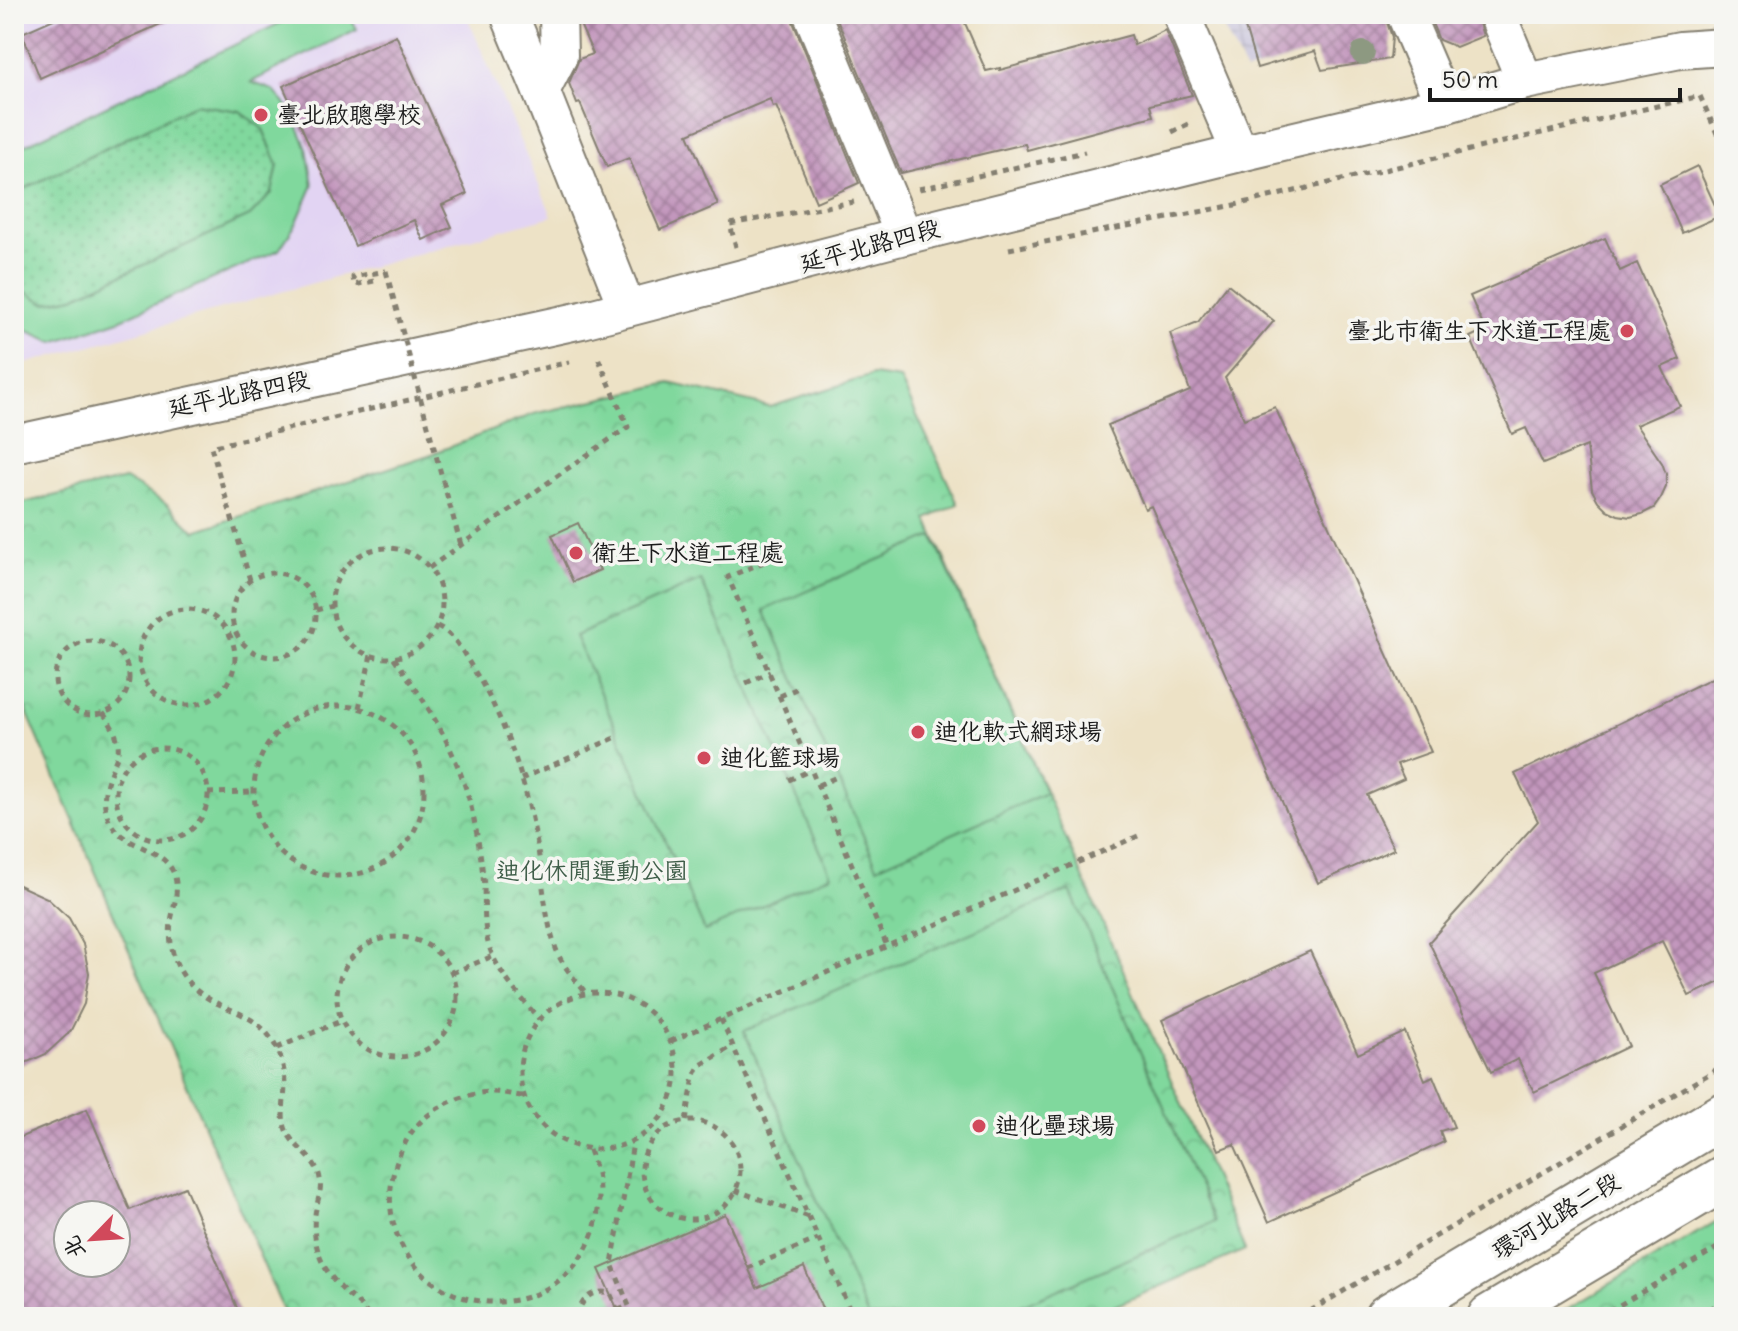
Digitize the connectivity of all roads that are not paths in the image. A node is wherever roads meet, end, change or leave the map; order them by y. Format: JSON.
{"nodes":[{"id":1,"x":509,"y":14,"type":"edge"},
{"id":2,"x":558,"y":14,"type":"edge"},
{"id":3,"x":812,"y":14,"type":"edge"},
{"id":4,"x":1181,"y":14,"type":"edge"},
{"id":5,"x":1405,"y":14,"type":"edge"},
{"id":6,"x":1497,"y":14,"type":"edge"},
{"id":7,"x":1724,"y":47,"type":"edge"},
{"id":8,"x":1525,"y":81,"type":"junction"},
{"id":9,"x":541,"y":91,"type":"junction"},
{"id":10,"x":1444,"y":105,"type":"junction"},
{"id":11,"x":1240,"y":153,"type":"junction"},
{"id":12,"x":904,"y":236,"type":"junction"},
{"id":13,"x":627,"y":308,"type":"junction"},
{"id":14,"x":14,"y":444,"type":"edge"},
{"id":15,"x":1724,"y":1115,"type":"edge"},
{"id":16,"x":1724,"y":1178,"type":"edge"},
{"id":17,"x":1387,"y":1317,"type":"edge"},
{"id":18,"x":1490,"y":1317,"type":"edge"}],
"edges":[{"from":1,"to":9,"type":"street"},
{"from":2,"to":9,"type":"street"},
{"from":3,"to":12,"type":"street"},
{"from":4,"to":11,"type":"street"},
{"from":5,"to":10,"type":"street"},
{"from":6,"to":8,"type":"street"},
{"from":7,"to":8,"type":"street","name":"延平北路四段"},
{"from":8,"to":10,"type":"street","name":"延平北路四段"},
{"from":9,"to":13,"type":"street"},
{"from":10,"to":11,"type":"street","name":"延平北路四段"},
{"from":11,"to":12,"type":"street","name":"延平北路四段"},
{"from":12,"to":13,"type":"street","name":"延平北路四段"},
{"from":13,"to":14,"type":"street","name":"延平北路四段"},
{"from":15,"to":17,"type":"main road","name":"環河北路二段"},
{"from":16,"to":18,"type":"main road"}]}
